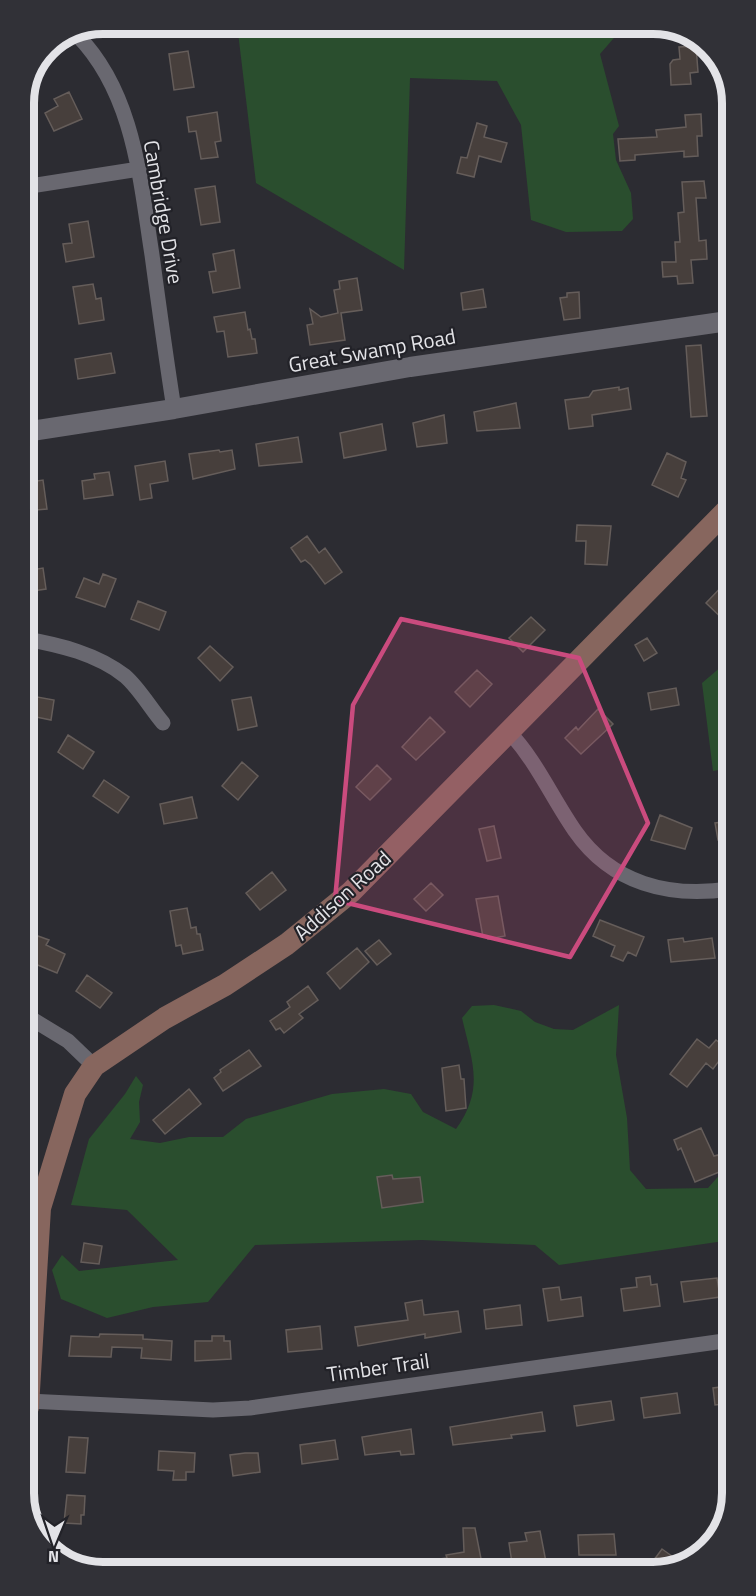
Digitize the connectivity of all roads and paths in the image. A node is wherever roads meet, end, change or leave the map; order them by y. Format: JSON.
{"nodes":[{"id":1,"x":80,"y":39,"type":"edge"},
{"id":2,"x":139,"y":169,"type":"junction"},
{"id":3,"x":35,"y":185,"type":"edge"},
{"id":4,"x":722,"y":322,"type":"edge"},
{"id":5,"x":174,"y":409,"type":"junction"},
{"id":6,"x":35,"y":430,"type":"edge"},
{"id":7,"x":722,"y":515,"type":"edge"},
{"id":8,"x":35,"y":640,"type":"edge"},
{"id":9,"x":163,"y":723,"type":"dead end"},
{"id":10,"x":508,"y":731,"type":"junction"},
{"id":11,"x":722,"y":890,"type":"edge"},
{"id":12,"x":35,"y":1021,"type":"edge"},
{"id":13,"x":93,"y":1066,"type":"junction"},
{"id":14,"x":35,"y":1284,"type":"edge"},
{"id":15,"x":722,"y":1341,"type":"edge"},
{"id":16,"x":35,"y":1401,"type":"edge"}],
"edges":[{"from":1,"to":2,"type":"street","name":"Cambridge Drive"},
{"from":2,"to":3,"type":"street"},
{"from":2,"to":5,"type":"street","name":"Cambridge Drive"},
{"from":4,"to":5,"type":"street","name":"Great Swamp Road"},
{"from":5,"to":6,"type":"street","name":"Great Swamp Road"},
{"from":7,"to":10,"type":"main road","name":"Addison Road"},
{"from":8,"to":9,"type":"street"},
{"from":10,"to":11,"type":"street"},
{"from":10,"to":13,"type":"main road","name":"Addison Road"},
{"from":12,"to":13,"type":"street"},
{"from":13,"to":14,"type":"main road","name":"Addison Road"},
{"from":15,"to":16,"type":"street","name":"Timber Trail"}]}
